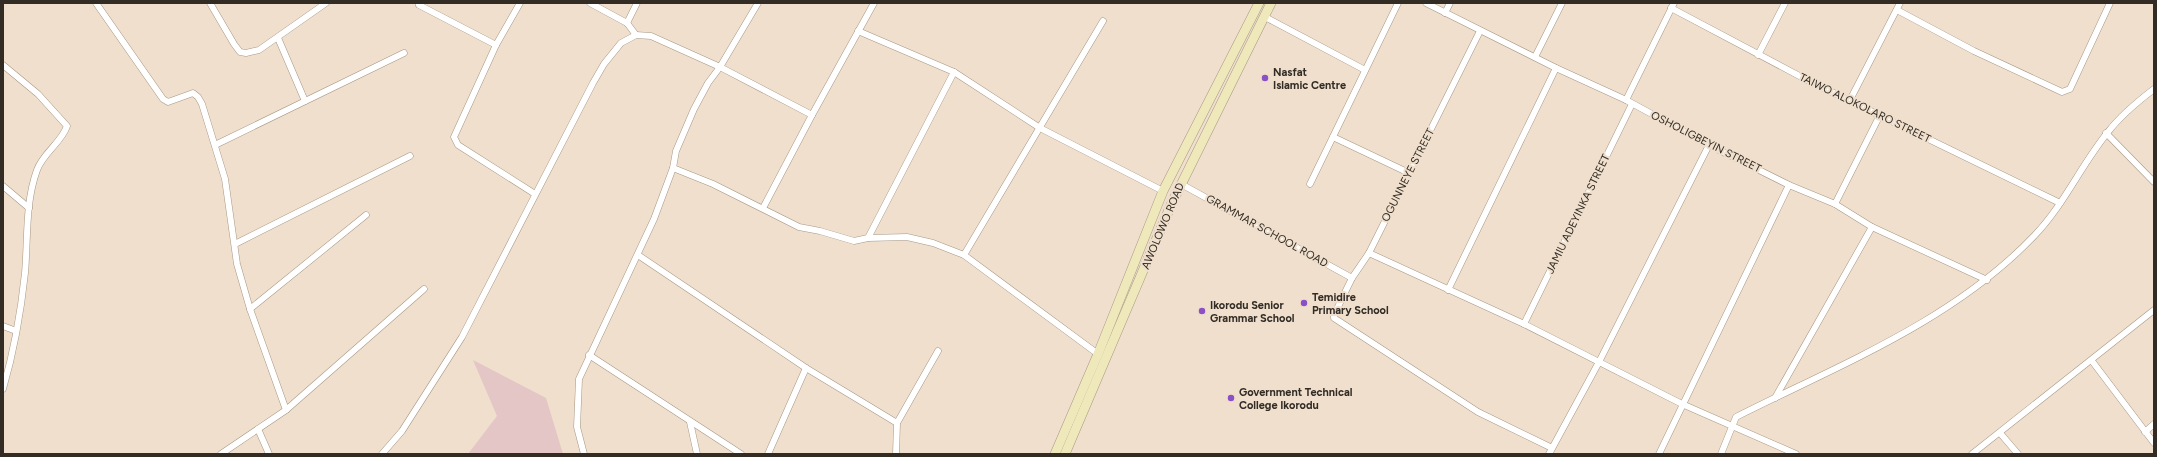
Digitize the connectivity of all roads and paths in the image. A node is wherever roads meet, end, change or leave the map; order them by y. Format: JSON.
{"nodes":[{"id":1,"x":96,"y":3,"type":"edge"},
{"id":2,"x":210,"y":3,"type":"edge"},
{"id":3,"x":326,"y":3,"type":"edge"},
{"id":4,"x":520,"y":3,"type":"edge"},
{"id":5,"x":590,"y":3,"type":"edge"},
{"id":6,"x":638,"y":3,"type":"edge"},
{"id":7,"x":758,"y":3,"type":"edge"},
{"id":8,"x":874,"y":3,"type":"edge"},
{"id":9,"x":1259,"y":3,"type":"edge"},
{"id":10,"x":1271,"y":3,"type":"edge"},
{"id":11,"x":1398,"y":3,"type":"edge"},
{"id":12,"x":1426,"y":3,"type":"edge"},
{"id":13,"x":1450,"y":3,"type":"edge"},
{"id":14,"x":1562,"y":3,"type":"edge"},
{"id":15,"x":1784,"y":3,"type":"edge"},
{"id":16,"x":1900,"y":3,"type":"edge"},
{"id":17,"x":2110,"y":3,"type":"edge"},
{"id":18,"x":419,"y":5,"type":"dead end"},
{"id":19,"x":1673,"y":6,"type":"edge"},
{"id":20,"x":1897,"y":10,"type":"junction"},
{"id":21,"x":1445,"y":13,"type":"junction"},
{"id":22,"x":1264,"y":17,"type":"junction"},
{"id":23,"x":1103,"y":21,"type":"dead end"},
{"id":24,"x":627,"y":24,"type":"junction"},
{"id":25,"x":1480,"y":30,"type":"junction"},
{"id":26,"x":858,"y":31,"type":"junction"},
{"id":27,"x":636,"y":35,"type":"junction"},
{"id":28,"x":278,"y":38,"type":"junction"},
{"id":29,"x":496,"y":45,"type":"junction"},
{"id":30,"x":404,"y":53,"type":"dead end"},
{"id":31,"x":1758,"y":55,"type":"junction"},
{"id":32,"x":1535,"y":57,"type":"junction"},
{"id":33,"x":3,"y":65,"type":"edge"},
{"id":34,"x":720,"y":67,"type":"junction"},
{"id":35,"x":1556,"y":68,"type":"junction"},
{"id":36,"x":1365,"y":70,"type":"junction"},
{"id":37,"x":954,"y":72,"type":"junction"},
{"id":38,"x":2154,"y":89,"type":"edge"},
{"id":39,"x":1626,"y":100,"type":"junction"},
{"id":40,"x":1850,"y":100,"type":"junction"},
{"id":41,"x":305,"y":102,"type":"junction"},
{"id":42,"x":1632,"y":104,"type":"junction"},
{"id":43,"x":1880,"y":114,"type":"junction"},
{"id":44,"x":812,"y":115,"type":"junction"},
{"id":45,"x":1040,"y":128,"type":"junction"},
{"id":46,"x":2106,"y":133,"type":"junction"},
{"id":47,"x":1333,"y":137,"type":"junction"},
{"id":48,"x":215,"y":145,"type":"junction"},
{"id":49,"x":1709,"y":145,"type":"junction"},
{"id":50,"x":410,"y":156,"type":"dead end"},
{"id":51,"x":673,"y":168,"type":"junction"},
{"id":52,"x":1409,"y":173,"type":"junction"},
{"id":53,"x":2154,"y":182,"type":"edge"},
{"id":54,"x":1181,"y":184,"type":"junction"},
{"id":55,"x":1310,"y":184,"type":"dead end"},
{"id":56,"x":1789,"y":184,"type":"junction"},
{"id":57,"x":3,"y":186,"type":"edge"},
{"id":58,"x":1163,"y":191,"type":"junction"},
{"id":59,"x":535,"y":194,"type":"junction"},
{"id":60,"x":2060,"y":203,"type":"junction"},
{"id":61,"x":1835,"y":204,"type":"junction"},
{"id":62,"x":29,"y":208,"type":"junction"},
{"id":63,"x":763,"y":208,"type":"junction"},
{"id":64,"x":366,"y":216,"type":"dead end"},
{"id":65,"x":1872,"y":227,"type":"junction"},
{"id":66,"x":868,"y":238,"type":"junction"},
{"id":67,"x":235,"y":244,"type":"junction"},
{"id":68,"x":1369,"y":253,"type":"junction"},
{"id":69,"x":638,"y":255,"type":"junction"},
{"id":70,"x":964,"y":255,"type":"junction"},
{"id":71,"x":1352,"y":278,"type":"junction"},
{"id":72,"x":1987,"y":280,"type":"junction"},
{"id":73,"x":424,"y":288,"type":"dead end"},
{"id":74,"x":1448,"y":290,"type":"junction"},
{"id":75,"x":250,"y":310,"type":"junction"},
{"id":76,"x":2154,"y":310,"type":"edge"},
{"id":77,"x":1524,"y":324,"type":"junction"},
{"id":78,"x":3,"y":326,"type":"edge"},
{"id":79,"x":16,"y":331,"type":"junction"},
{"id":80,"x":938,"y":351,"type":"dead end"},
{"id":81,"x":1098,"y":354,"type":"junction"},
{"id":82,"x":589,"y":355,"type":"junction"},
{"id":83,"x":2092,"y":361,"type":"junction"},
{"id":84,"x":1599,"y":362,"type":"junction"},
{"id":85,"x":806,"y":368,"type":"junction"},
{"id":86,"x":1084,"y":385,"type":"junction"},
{"id":87,"x":3,"y":389,"type":"edge"},
{"id":88,"x":1094,"y":389,"type":"junction"},
{"id":89,"x":1775,"y":398,"type":"junction"},
{"id":90,"x":1682,"y":404,"type":"junction"},
{"id":91,"x":286,"y":410,"type":"junction"},
{"id":92,"x":690,"y":422,"type":"junction"},
{"id":93,"x":897,"y":423,"type":"junction"},
{"id":94,"x":2154,"y":424,"type":"edge"},
{"id":95,"x":1732,"y":425,"type":"junction"},
{"id":96,"x":258,"y":429,"type":"junction"},
{"id":97,"x":2145,"y":432,"type":"junction"},
{"id":98,"x":2000,"y":433,"type":"junction"},
{"id":99,"x":2154,"y":443,"type":"edge"},
{"id":100,"x":1550,"y":451,"type":"edge"},
{"id":101,"x":1792,"y":453,"type":"edge"},
{"id":102,"x":221,"y":454,"type":"edge"},
{"id":103,"x":269,"y":454,"type":"edge"},
{"id":104,"x":382,"y":454,"type":"edge"},
{"id":105,"x":584,"y":454,"type":"edge"},
{"id":106,"x":697,"y":454,"type":"edge"},
{"id":107,"x":741,"y":454,"type":"edge"},
{"id":108,"x":768,"y":454,"type":"edge"},
{"id":109,"x":896,"y":454,"type":"edge"},
{"id":110,"x":1055,"y":454,"type":"edge"},
{"id":111,"x":1065,"y":454,"type":"edge"},
{"id":112,"x":1659,"y":454,"type":"edge"},
{"id":113,"x":1721,"y":454,"type":"edge"},
{"id":114,"x":1972,"y":454,"type":"edge"},
{"id":115,"x":2018,"y":454,"type":"edge"}],
"edges":[{"from":1,"to":48,"type":"street"},
{"from":2,"to":28,"type":"street"},
{"from":3,"to":28,"type":"street"},
{"from":4,"to":29,"type":"street"},
{"from":5,"to":24,"type":"street"},
{"from":6,"to":24,"type":"street"},
{"from":7,"to":34,"type":"street"},
{"from":8,"to":26,"type":"street"},
{"from":9,"to":58,"type":"main road","name":"AWOLOWO ROAD"},
{"from":10,"to":22,"type":"main road","name":"AWOLOWO ROAD"},
{"from":11,"to":36,"type":"street"},
{"from":12,"to":21,"type":"street","name":"OSHOLIGBEYIN STREET"},
{"from":13,"to":21,"type":"street"},
{"from":14,"to":32,"type":"street"},
{"from":15,"to":31,"type":"street"},
{"from":16,"to":20,"type":"street"},
{"from":17,"to":20,"type":"street"},
{"from":18,"to":29,"type":"street"},
{"from":19,"to":31,"type":"street","name":"TAIWO ALOKOLARO STREET"},
{"from":19,"to":39,"type":"street"},
{"from":20,"to":40,"type":"street"},
{"from":21,"to":25,"type":"street","name":"OSHOLIGBEYIN STREET"},
{"from":22,"to":36,"type":"street"},
{"from":22,"to":54,"type":"main road","name":"AWOLOWO ROAD"},
{"from":23,"to":45,"type":"street"},
{"from":24,"to":27,"type":"street"},
{"from":25,"to":32,"type":"street","name":"OSHOLIGBEYIN STREET"},
{"from":25,"to":52,"type":"street","name":"OGUNNEYE STREET"},
{"from":26,"to":37,"type":"street"},
{"from":26,"to":44,"type":"street"},
{"from":27,"to":34,"type":"street"},
{"from":27,"to":59,"type":"street"},
{"from":28,"to":41,"type":"street"},
{"from":29,"to":59,"type":"street"},
{"from":30,"to":41,"type":"street"},
{"from":31,"to":40,"type":"street","name":"TAIWO ALOKOLARO STREET"},
{"from":32,"to":35,"type":"street","name":"OSHOLIGBEYIN STREET"},
{"from":33,"to":62,"type":"street"},
{"from":34,"to":44,"type":"street"},
{"from":34,"to":51,"type":"street"},
{"from":35,"to":39,"type":"street","name":"OSHOLIGBEYIN STREET"},
{"from":35,"to":74,"type":"street"},
{"from":36,"to":47,"type":"street"},
{"from":37,"to":45,"type":"street"},
{"from":37,"to":66,"type":"street"},
{"from":38,"to":46,"type":"street"},
{"from":39,"to":42,"type":"street","name":"OSHOLIGBEYIN STREET"},
{"from":40,"to":43,"type":"street","name":"TAIWO ALOKOLARO STREET"},
{"from":41,"to":48,"type":"street"},
{"from":42,"to":49,"type":"street","name":"OSHOLIGBEYIN STREET"},
{"from":42,"to":77,"type":"street","name":"JAMIU ADEYINKA STREET"},
{"from":43,"to":60,"type":"street","name":"TAIWO ALOKOLARO STREET"},
{"from":43,"to":61,"type":"street"},
{"from":44,"to":63,"type":"street"},
{"from":45,"to":58,"type":"street"},
{"from":45,"to":70,"type":"street"},
{"from":46,"to":53,"type":"street"},
{"from":46,"to":60,"type":"street"},
{"from":47,"to":52,"type":"street"},
{"from":47,"to":55,"type":"street"},
{"from":48,"to":67,"type":"street"},
{"from":49,"to":56,"type":"street","name":"OSHOLIGBEYIN STREET"},
{"from":49,"to":84,"type":"street"},
{"from":50,"to":67,"type":"street"},
{"from":51,"to":63,"type":"street"},
{"from":51,"to":69,"type":"street"},
{"from":52,"to":68,"type":"street","name":"OGUNNEYE STREET"},
{"from":54,"to":71,"type":"street","name":"GRAMMAR SCHOOL ROAD"},
{"from":54,"to":88,"type":"main road","name":"AWOLOWO ROAD"},
{"from":56,"to":61,"type":"street","name":"OSHOLIGBEYIN STREET"},
{"from":56,"to":90,"type":"street"},
{"from":57,"to":62,"type":"street"},
{"from":58,"to":81,"type":"main road","name":"AWOLOWO ROAD"},
{"from":59,"to":104,"type":"street"},
{"from":60,"to":72,"type":"street"},
{"from":61,"to":65,"type":"street","name":"OSHOLIGBEYIN STREET"},
{"from":62,"to":79,"type":"street"},
{"from":63,"to":66,"type":"street"},
{"from":64,"to":75,"type":"street"},
{"from":65,"to":72,"type":"street","name":"OSHOLIGBEYIN STREET"},
{"from":65,"to":89,"type":"street"},
{"from":66,"to":70,"type":"street"},
{"from":67,"to":75,"type":"street"},
{"from":68,"to":71,"type":"street","name":"OGUNNEYE STREET"},
{"from":68,"to":74,"type":"street"},
{"from":69,"to":82,"type":"street"},
{"from":69,"to":85,"type":"street"},
{"from":70,"to":81,"type":"street"},
{"from":71,"to":100,"type":"street","name":"OGUNNEYE STREET"},
{"from":72,"to":89,"type":"street"},
{"from":73,"to":91,"type":"street"},
{"from":74,"to":77,"type":"street"},
{"from":75,"to":91,"type":"street"},
{"from":76,"to":83,"type":"street"},
{"from":77,"to":84,"type":"street"},
{"from":78,"to":79,"type":"street"},
{"from":79,"to":87,"type":"street"},
{"from":80,"to":93,"type":"street"},
{"from":81,"to":86,"type":"main road","name":"AWOLOWO ROAD"},
{"from":82,"to":92,"type":"street"},
{"from":82,"to":105,"type":"street"},
{"from":83,"to":97,"type":"street"},
{"from":83,"to":98,"type":"street"},
{"from":84,"to":90,"type":"street"},
{"from":84,"to":100,"type":"street"},
{"from":85,"to":93,"type":"street"},
{"from":85,"to":108,"type":"street"},
{"from":86,"to":88,"type":"main road"},
{"from":86,"to":110,"type":"main road","name":"AWOLOWO ROAD"},
{"from":88,"to":111,"type":"main road","name":"AWOLOWO ROAD"},
{"from":89,"to":95,"type":"street"},
{"from":90,"to":95,"type":"street"},
{"from":90,"to":112,"type":"street"},
{"from":91,"to":96,"type":"street"},
{"from":92,"to":106,"type":"street"},
{"from":92,"to":107,"type":"street"},
{"from":93,"to":109,"type":"street"},
{"from":94,"to":97,"type":"street"},
{"from":95,"to":101,"type":"street"},
{"from":95,"to":113,"type":"street"},
{"from":96,"to":102,"type":"street"},
{"from":96,"to":103,"type":"street"},
{"from":97,"to":99,"type":"street"},
{"from":98,"to":114,"type":"street"},
{"from":98,"to":115,"type":"street"}]}
